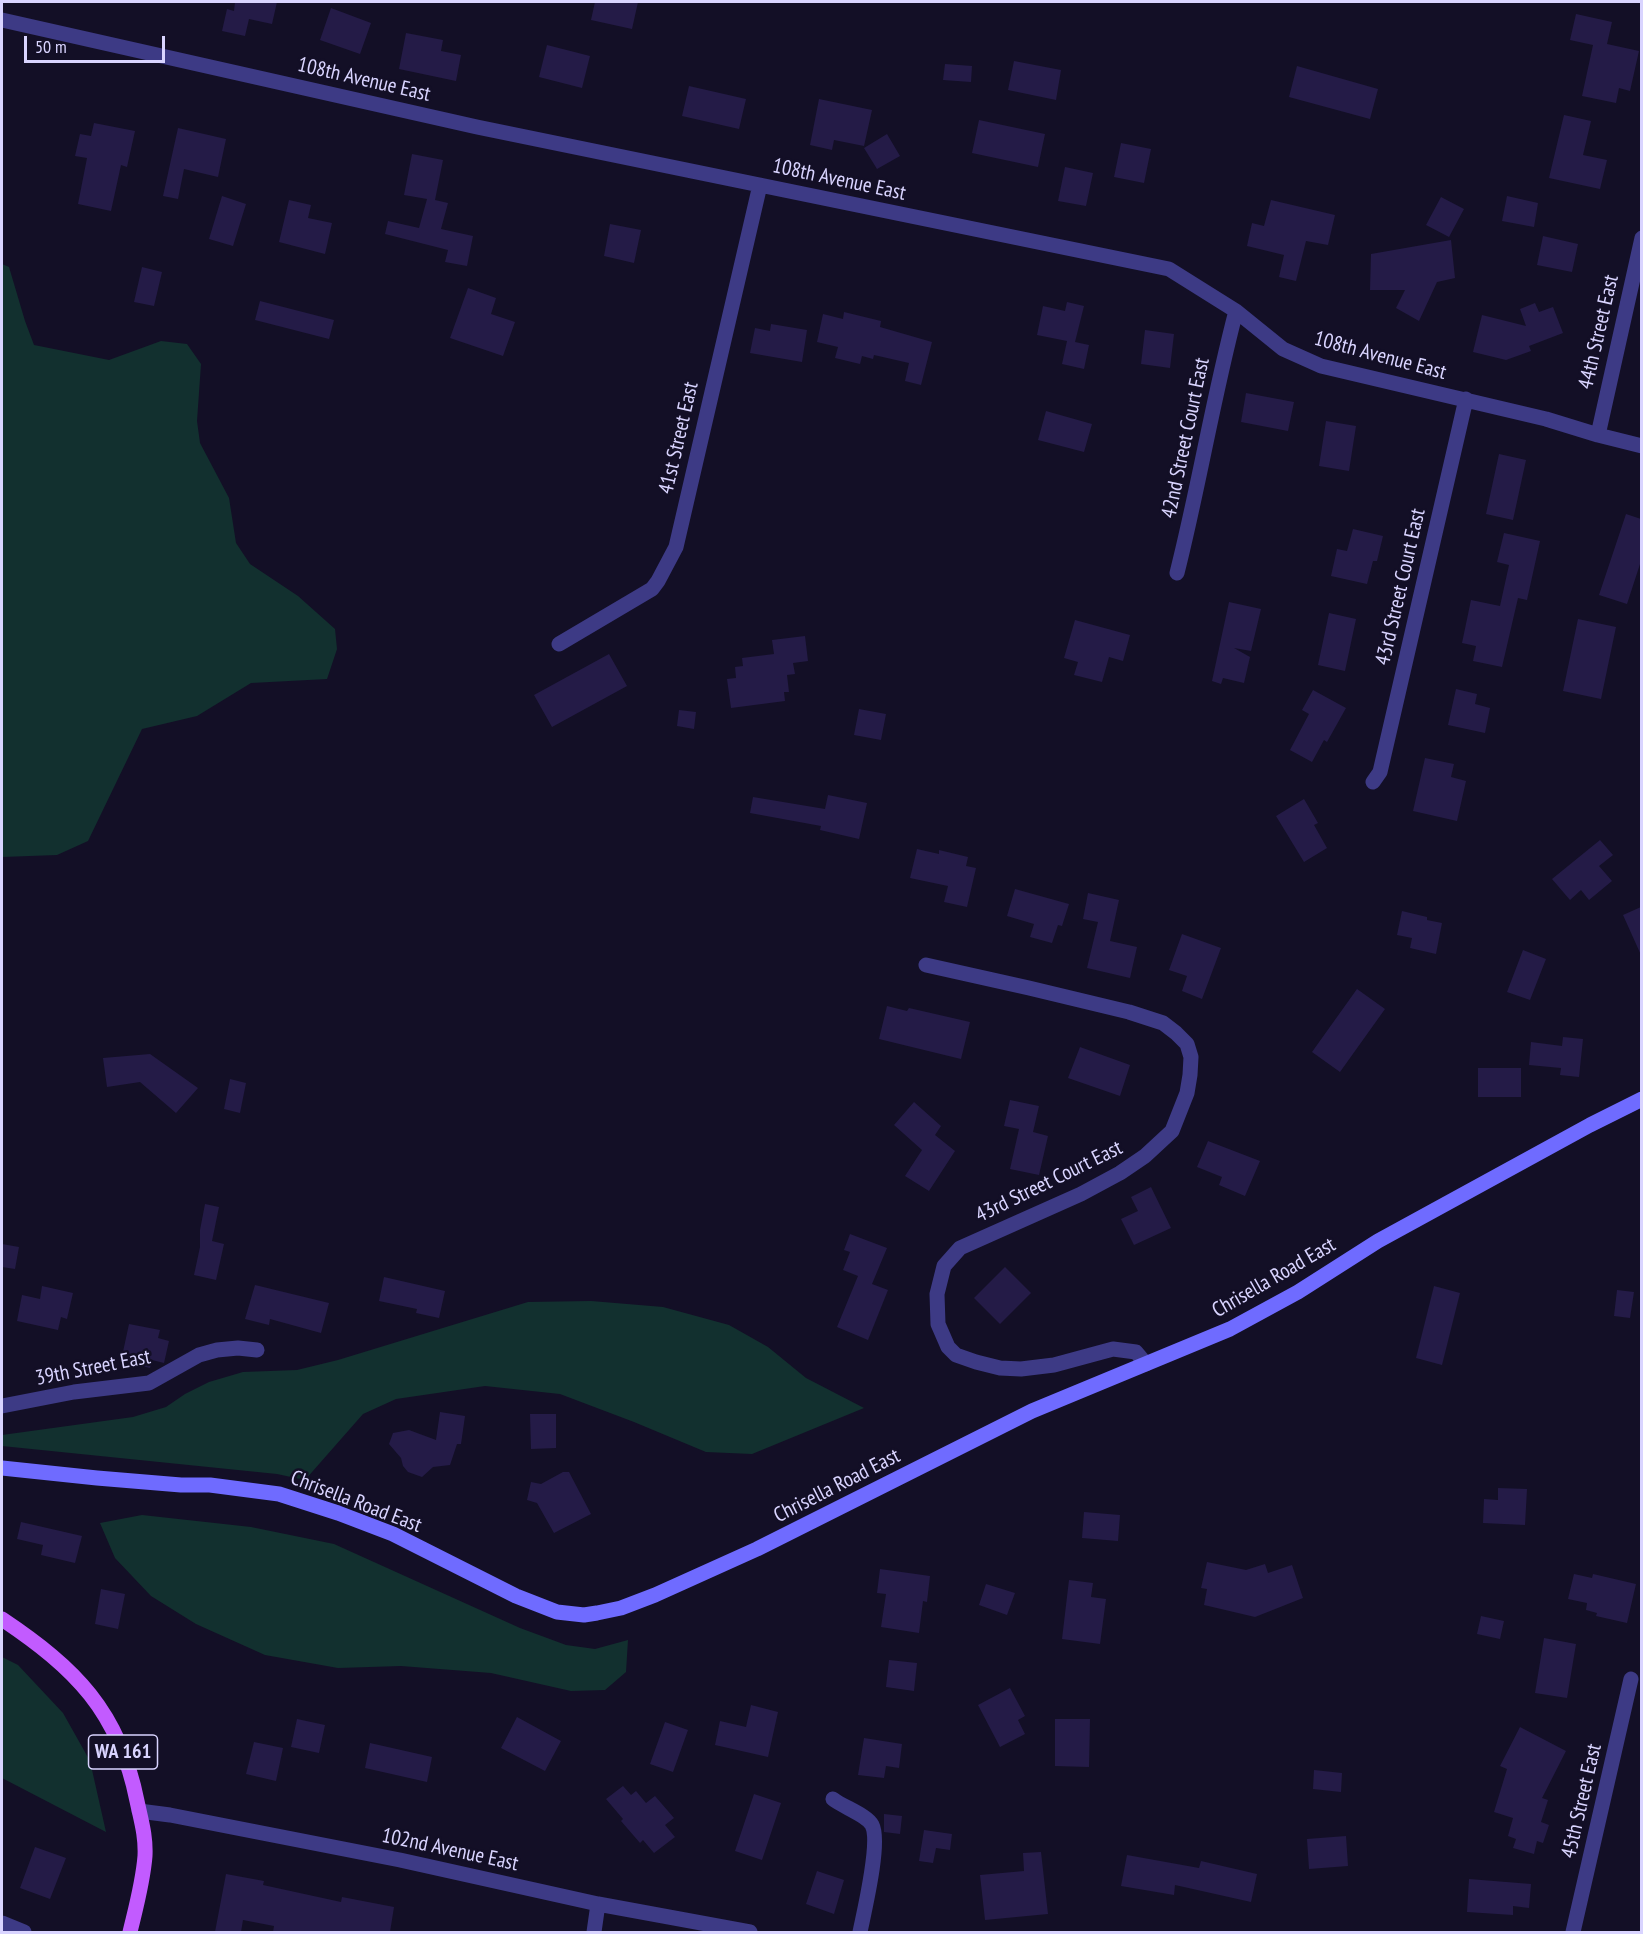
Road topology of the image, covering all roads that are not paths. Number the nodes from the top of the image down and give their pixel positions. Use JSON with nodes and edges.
{"nodes":[{"id":1,"x":2,"y":20,"type":"edge"},
{"id":2,"x":760,"y":185,"type":"junction"},
{"id":3,"x":1641,"y":238,"type":"edge"},
{"id":4,"x":1236,"y":311,"type":"junction"},
{"id":5,"x":1466,"y":399,"type":"junction"},
{"id":6,"x":1598,"y":435,"type":"junction"},
{"id":7,"x":1641,"y":446,"type":"edge"},
{"id":8,"x":1177,"y":573,"type":"dead end"},
{"id":9,"x":559,"y":644,"type":"dead end"},
{"id":10,"x":1372,"y":782,"type":"dead end"},
{"id":11,"x":926,"y":966,"type":"dead end"},
{"id":12,"x":1641,"y":1099,"type":"edge"},
{"id":13,"x":257,"y":1350,"type":"dead end"},
{"id":14,"x":1146,"y":1364,"type":"junction"},
{"id":15,"x":2,"y":1406,"type":"edge"},
{"id":16,"x":2,"y":1468,"type":"edge"},
{"id":17,"x":2,"y":1619,"type":"edge"},
{"id":18,"x":1630,"y":1679,"type":"dead end"},
{"id":19,"x":833,"y":1799,"type":"dead end"},
{"id":20,"x":139,"y":1811,"type":"junction"},
{"id":21,"x":598,"y":1904,"type":"junction"},
{"id":22,"x":2,"y":1923,"type":"edge"},
{"id":23,"x":24,"y":1932,"type":"edge"},
{"id":24,"x":130,"y":1932,"type":"edge"},
{"id":25,"x":594,"y":1932,"type":"edge"},
{"id":26,"x":750,"y":1932,"type":"edge"},
{"id":27,"x":860,"y":1932,"type":"edge"},
{"id":28,"x":1574,"y":1932,"type":"edge"}],
"edges":[{"from":1,"to":2,"type":"street","name":"108th Avenue East"},
{"from":2,"to":4,"type":"street","name":"108th Avenue East"},
{"from":2,"to":9,"type":"street","name":"41st Street East"},
{"from":3,"to":6,"type":"street","name":"44th Street East"},
{"from":4,"to":5,"type":"street","name":"108th Avenue East"},
{"from":4,"to":8,"type":"street","name":"42nd Street Court East"},
{"from":5,"to":6,"type":"street","name":"108th Avenue East"},
{"from":5,"to":10,"type":"street","name":"43rd Street Court East"},
{"from":6,"to":7,"type":"street","name":"108th Avenue East"},
{"from":11,"to":14,"type":"street","name":"43rd Street Court East"},
{"from":12,"to":14,"type":"street","name":"Chrisella Road East"},
{"from":13,"to":15,"type":"street","name":"39th Street East"},
{"from":14,"to":16,"type":"street","name":"Chrisella Road East"},
{"from":17,"to":20,"type":"main road","number":"WA 161"},
{"from":18,"to":28,"type":"street","name":"45th Street East"},
{"from":19,"to":27,"type":"street"},
{"from":20,"to":21,"type":"street","name":"102nd Avenue East"},
{"from":20,"to":24,"type":"main road","number":"WA 161"},
{"from":21,"to":25,"type":"street"},
{"from":21,"to":26,"type":"street","name":"102nd Avenue East"},
{"from":22,"to":23,"type":"street"}]}
